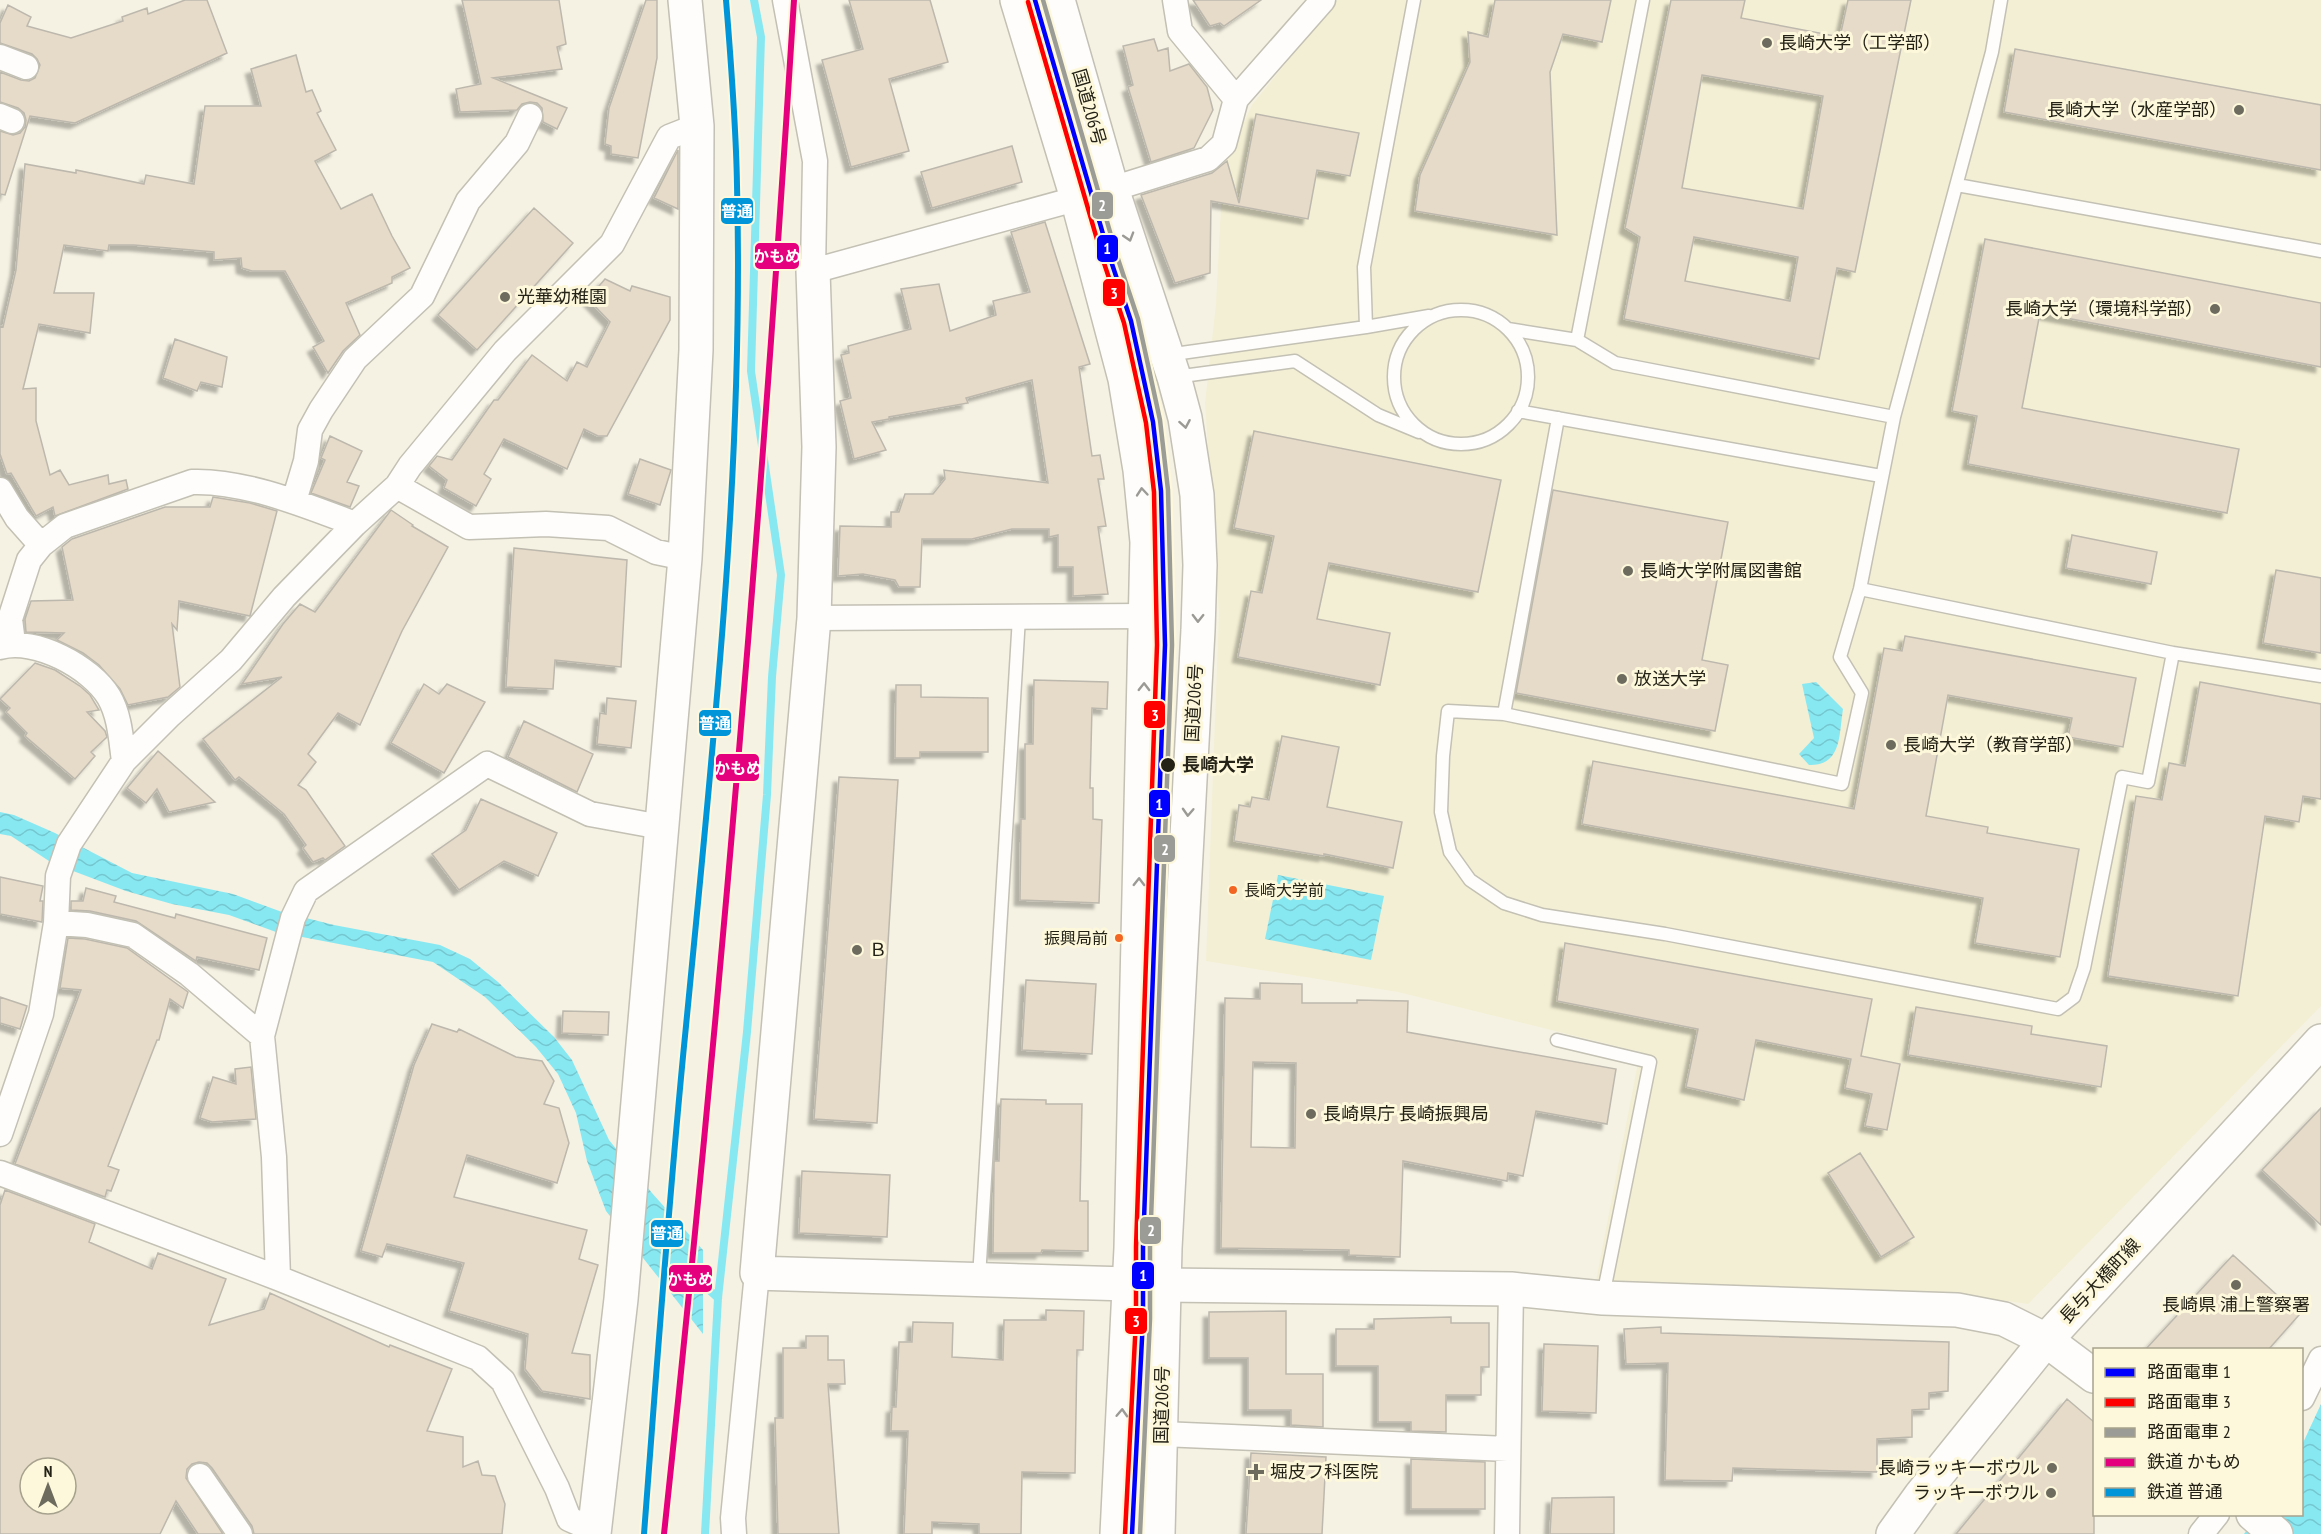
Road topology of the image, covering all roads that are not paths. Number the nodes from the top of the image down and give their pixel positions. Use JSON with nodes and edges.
{"nodes":[{"id":1,"x":685,"y":0,"type":"edge"},
{"id":2,"x":784,"y":0,"type":"edge"},
{"id":3,"x":1017,"y":0,"type":"edge"},
{"id":4,"x":1059,"y":0,"type":"edge"},
{"id":5,"x":1175,"y":0,"type":"edge"},
{"id":6,"x":1323,"y":0,"type":"edge"},
{"id":7,"x":1414,"y":0,"type":"edge"},
{"id":8,"x":1643,"y":0,"type":"edge"},
{"id":9,"x":2001,"y":0,"type":"edge"},
{"id":10,"x":0,"y":57,"type":"edge"},
{"id":11,"x":26,"y":67,"type":"dead end"},
{"id":12,"x":1236,"y":99,"type":"junction"},
{"id":13,"x":530,"y":116,"type":"dead end"},
{"id":14,"x":697,"y":126,"type":"junction"},
{"id":15,"x":1957,"y":185,"type":"junction"},
{"id":16,"x":1112,"y":189,"type":"junction"},
{"id":17,"x":1077,"y":198,"type":"junction"},
{"id":18,"x":2321,"y":251,"type":"edge"},
{"id":19,"x":813,"y":271,"type":"junction"},
{"id":20,"x":1436,"y":315,"type":"junction"},
{"id":21,"x":1366,"y":327,"type":"junction"},
{"id":22,"x":1508,"y":329,"type":"junction"},
{"id":23,"x":1577,"y":340,"type":"junction"},
{"id":24,"x":1170,"y":366,"type":"junction"},
{"id":25,"x":1518,"y":411,"type":"junction"},
{"id":26,"x":1894,"y":417,"type":"junction"},
{"id":27,"x":1558,"y":418,"type":"junction"},
{"id":28,"x":1436,"y":439,"type":"junction"},
{"id":29,"x":1881,"y":476,"type":"junction"},
{"id":30,"x":397,"y":486,"type":"junction"},
{"id":31,"x":0,"y":490,"type":"edge"},
{"id":32,"x":294,"y":501,"type":"junction"},
{"id":33,"x":356,"y":524,"type":"junction"},
{"id":34,"x":41,"y":545,"type":"junction"},
{"id":35,"x":685,"y":558,"type":"junction"},
{"id":36,"x":1860,"y":589,"type":"junction"},
{"id":37,"x":1145,"y":616,"type":"junction"},
{"id":38,"x":1019,"y":617,"type":"junction"},
{"id":39,"x":814,"y":618,"type":"junction"},
{"id":40,"x":6,"y":645,"type":"edge"},
{"id":41,"x":2173,"y":653,"type":"junction"},
{"id":42,"x":2321,"y":676,"type":"edge"},
{"id":43,"x":1504,"y":714,"type":"junction"},
{"id":44,"x":124,"y":761,"type":"junction"},
{"id":45,"x":661,"y":826,"type":"junction"},
{"id":46,"x":56,"y":923,"type":"junction"},
{"id":47,"x":262,"y":1036,"type":"junction"},
{"id":48,"x":1557,"y":1040,"type":"dead end"},
{"id":49,"x":2320,"y":1043,"type":"edge"},
{"id":50,"x":0,"y":1134,"type":"edge"},
{"id":51,"x":0,"y":1173,"type":"edge"},
{"id":52,"x":757,"y":1273,"type":"junction"},
{"id":53,"x":278,"y":1278,"type":"junction"},
{"id":54,"x":978,"y":1279,"type":"junction"},
{"id":55,"x":1128,"y":1283,"type":"junction"},
{"id":56,"x":1164,"y":1285,"type":"junction"},
{"id":57,"x":1511,"y":1289,"type":"junction"},
{"id":58,"x":1603,"y":1298,"type":"junction"},
{"id":59,"x":2046,"y":1340,"type":"junction"},
{"id":60,"x":2321,"y":1359,"type":"edge"},
{"id":61,"x":2093,"y":1375,"type":"edge"},
{"id":62,"x":2303,"y":1394,"type":"edge"},
{"id":63,"x":1162,"y":1434,"type":"junction"},
{"id":64,"x":1508,"y":1449,"type":"junction"},
{"id":65,"x":200,"y":1476,"type":"dead end"},
{"id":66,"x":2216,"y":1516,"type":"edge"},
{"id":67,"x":2254,"y":1516,"type":"edge"},
{"id":68,"x":594,"y":1532,"type":"edge"},
{"id":69,"x":240,"y":1534,"type":"edge"},
{"id":70,"x":734,"y":1534,"type":"edge"},
{"id":71,"x":1117,"y":1534,"type":"edge"},
{"id":72,"x":1158,"y":1534,"type":"edge"},
{"id":73,"x":1507,"y":1534,"type":"edge"},
{"id":74,"x":1893,"y":1534,"type":"edge"},
{"id":75,"x":2201,"y":1534,"type":"edge"},
{"id":76,"x":2276,"y":1534,"type":"edge"}],
"edges":[{"from":1,"to":14,"type":"main road"},
{"from":2,"to":19,"type":"street"},
{"from":3,"to":17,"type":"main road","name":"国道206号"},
{"from":4,"to":16,"type":"main road","name":"国道206号"},
{"from":5,"to":12,"type":"street"},
{"from":6,"to":12,"type":"street"},
{"from":7,"to":21,"type":"lane"},
{"from":8,"to":23,"type":"lane"},
{"from":9,"to":15,"type":"lane"},
{"from":10,"to":11,"type":"street"},
{"from":12,"to":16,"type":"street"},
{"from":13,"to":32,"type":"street"},
{"from":14,"to":30,"type":"street"},
{"from":14,"to":35,"type":"main road"},
{"from":15,"to":18,"type":"lane"},
{"from":15,"to":26,"type":"lane"},
{"from":16,"to":17,"type":"street"},
{"from":16,"to":24,"type":"main road","name":"国道206号","one_way":true},
{"from":17,"to":19,"type":"street"},
{"from":37,"to":17,"type":"main road","name":"国道206号","one_way":true},
{"from":19,"to":39,"type":"main road"},
{"from":20,"to":21,"type":"lane"},
{"from":20,"to":22,"type":"lane"},
{"from":20,"to":28,"type":"lane"},
{"from":21,"to":24,"type":"lane"},
{"from":22,"to":23,"type":"lane"},
{"from":22,"to":25,"type":"lane"},
{"from":23,"to":26,"type":"lane"},
{"from":24,"to":28,"type":"lane"},
{"from":24,"to":56,"type":"main road","name":"国道206号","one_way":true},
{"from":25,"to":27,"type":"lane"},
{"from":25,"to":28,"type":"lane"},
{"from":26,"to":29,"type":"lane"},
{"from":27,"to":29,"type":"lane"},
{"from":27,"to":43,"type":"lane"},
{"from":29,"to":36,"type":"lane"},
{"from":30,"to":33,"type":"street"},
{"from":30,"to":35,"type":"street"},
{"from":31,"to":34,"type":"street"},
{"from":32,"to":33,"type":"street"},
{"from":32,"to":34,"type":"street"},
{"from":33,"to":44,"type":"street"},
{"from":34,"to":40,"type":"street"},
{"from":35,"to":45,"type":"main road"},
{"from":36,"to":41,"type":"lane"},
{"from":36,"to":43,"type":"lane"},
{"from":37,"to":38,"type":"street"},
{"from":55,"to":37,"type":"main road","name":"国道206号","one_way":true},
{"from":38,"to":39,"type":"street"},
{"from":38,"to":54,"type":"lane"},
{"from":39,"to":52,"type":"main road"},
{"from":40,"to":44,"type":"street"},
{"from":41,"to":42,"type":"lane"},
{"from":41,"to":43,"type":"lane"},
{"from":44,"to":46,"type":"street"},
{"from":45,"to":47,"type":"street"},
{"from":45,"to":68,"type":"main road"},
{"from":46,"to":47,"type":"street"},
{"from":46,"to":50,"type":"street"},
{"from":47,"to":53,"type":"street"},
{"from":48,"to":58,"type":"lane"},
{"from":49,"to":59,"type":"main road","name":"長与大橋町線"},
{"from":51,"to":53,"type":"street"},
{"from":52,"to":54,"type":"main road"},
{"from":52,"to":70,"type":"street"},
{"from":53,"to":68,"type":"street"},
{"from":54,"to":55,"type":"main road"},
{"from":55,"to":56,"type":"main road"},
{"from":71,"to":55,"type":"main road","name":"国道206号","one_way":true},
{"from":56,"to":57,"type":"main road"},
{"from":56,"to":63,"type":"main road","name":"国道206号"},
{"from":57,"to":58,"type":"main road"},
{"from":57,"to":64,"type":"street"},
{"from":58,"to":59,"type":"main road"},
{"from":59,"to":61,"type":"main road"},
{"from":59,"to":74,"type":"main road","name":"長与大橋町線"},
{"from":60,"to":62,"type":"street"},
{"from":63,"to":64,"type":"street"},
{"from":63,"to":72,"type":"main road","name":"国道206号"},
{"from":64,"to":73,"type":"street"},
{"from":65,"to":69,"type":"street"},
{"from":66,"to":75,"type":"street"},
{"from":67,"to":76,"type":"main road"}]}
